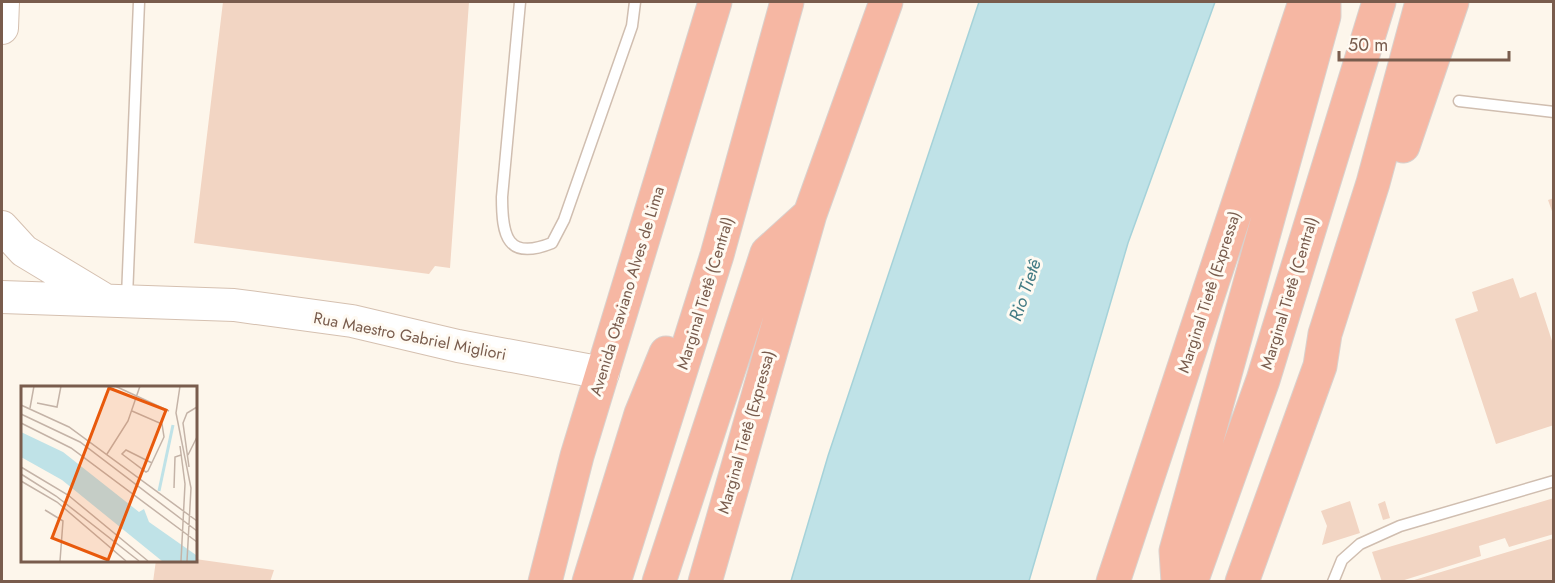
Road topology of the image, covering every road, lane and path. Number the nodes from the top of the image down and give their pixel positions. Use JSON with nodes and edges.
{"nodes":[{"id":1,"x":3,"y":2,"type":"edge"},
{"id":2,"x":139,"y":2,"type":"edge"},
{"id":3,"x":520,"y":2,"type":"edge"},
{"id":4,"x":635,"y":2,"type":"edge"},
{"id":5,"x":715,"y":2,"type":"edge"},
{"id":6,"x":788,"y":2,"type":"edge"},
{"id":7,"x":886,"y":2,"type":"edge"},
{"id":8,"x":1305,"y":2,"type":"edge"},
{"id":9,"x":1324,"y":2,"type":"edge"},
{"id":10,"x":1379,"y":2,"type":"edge"},
{"id":11,"x":1422,"y":2,"type":"edge"},
{"id":12,"x":1452,"y":2,"type":"edge"},
{"id":13,"x":2,"y":28,"type":"edge"},
{"id":14,"x":1459,"y":101,"type":"dead end"},
{"id":15,"x":1554,"y":112,"type":"edge"},
{"id":16,"x":810,"y":214,"type":"junction"},
{"id":17,"x":2,"y":227,"type":"edge"},
{"id":18,"x":717,"y":255,"type":"junction"},
{"id":19,"x":2,"y":297,"type":"edge"},
{"id":20,"x":116,"y":300,"type":"junction"},
{"id":21,"x":1320,"y":366,"type":"junction"},
{"id":22,"x":603,"y":373,"type":"junction"},
{"id":23,"x":1554,"y":481,"type":"edge"},
{"id":24,"x":545,"y":582,"type":"edge"},
{"id":25,"x":589,"y":582,"type":"edge"},
{"id":26,"x":614,"y":582,"type":"edge"},
{"id":27,"x":659,"y":582,"type":"edge"},
{"id":28,"x":705,"y":582,"type":"edge"},
{"id":29,"x":1113,"y":582,"type":"edge"},
{"id":30,"x":1178,"y":582,"type":"edge"},
{"id":31,"x":1191,"y":582,"type":"edge"},
{"id":32,"x":1242,"y":582,"type":"edge"},
{"id":33,"x":1333,"y":582,"type":"edge"}],
"edges":[{"from":1,"to":13,"type":"main road"},
{"from":2,"to":20,"type":"lane"},
{"from":3,"to":4,"type":"lane"},
{"from":5,"to":22,"type":"highway","name":"Avenida Otaviano Alves de Lima"},
{"from":6,"to":18,"type":"highway","name":"Marginal Tietê (Central)"},
{"from":7,"to":16,"type":"highway"},
{"from":8,"to":29,"type":"highway","name":"Marginal Tietê (Expressa)"},
{"from":9,"to":30,"type":"highway"},
{"from":10,"to":31,"type":"highway","name":"Marginal Tietê (Central)"},
{"from":11,"to":21,"type":"highway"},
{"from":12,"to":21,"type":"highway"},
{"from":14,"to":15,"type":"lane"},
{"from":16,"to":27,"type":"highway"},
{"from":16,"to":28,"type":"highway","name":"Marginal Tietê (Expressa)"},
{"from":17,"to":20,"type":"main road"},
{"from":18,"to":25,"type":"highway"},
{"from":18,"to":26,"type":"highway","name":"Marginal Tietê (Central)"},
{"from":19,"to":20,"type":"main road","name":"Rua Maestro Gabriel Migliori"},
{"from":20,"to":22,"type":"main road","name":"Rua Maestro Gabriel Migliori"},
{"from":21,"to":32,"type":"highway"},
{"from":22,"to":24,"type":"highway","name":"Avenida Otaviano Alves de Lima"},
{"from":23,"to":33,"type":"lane"}]}
